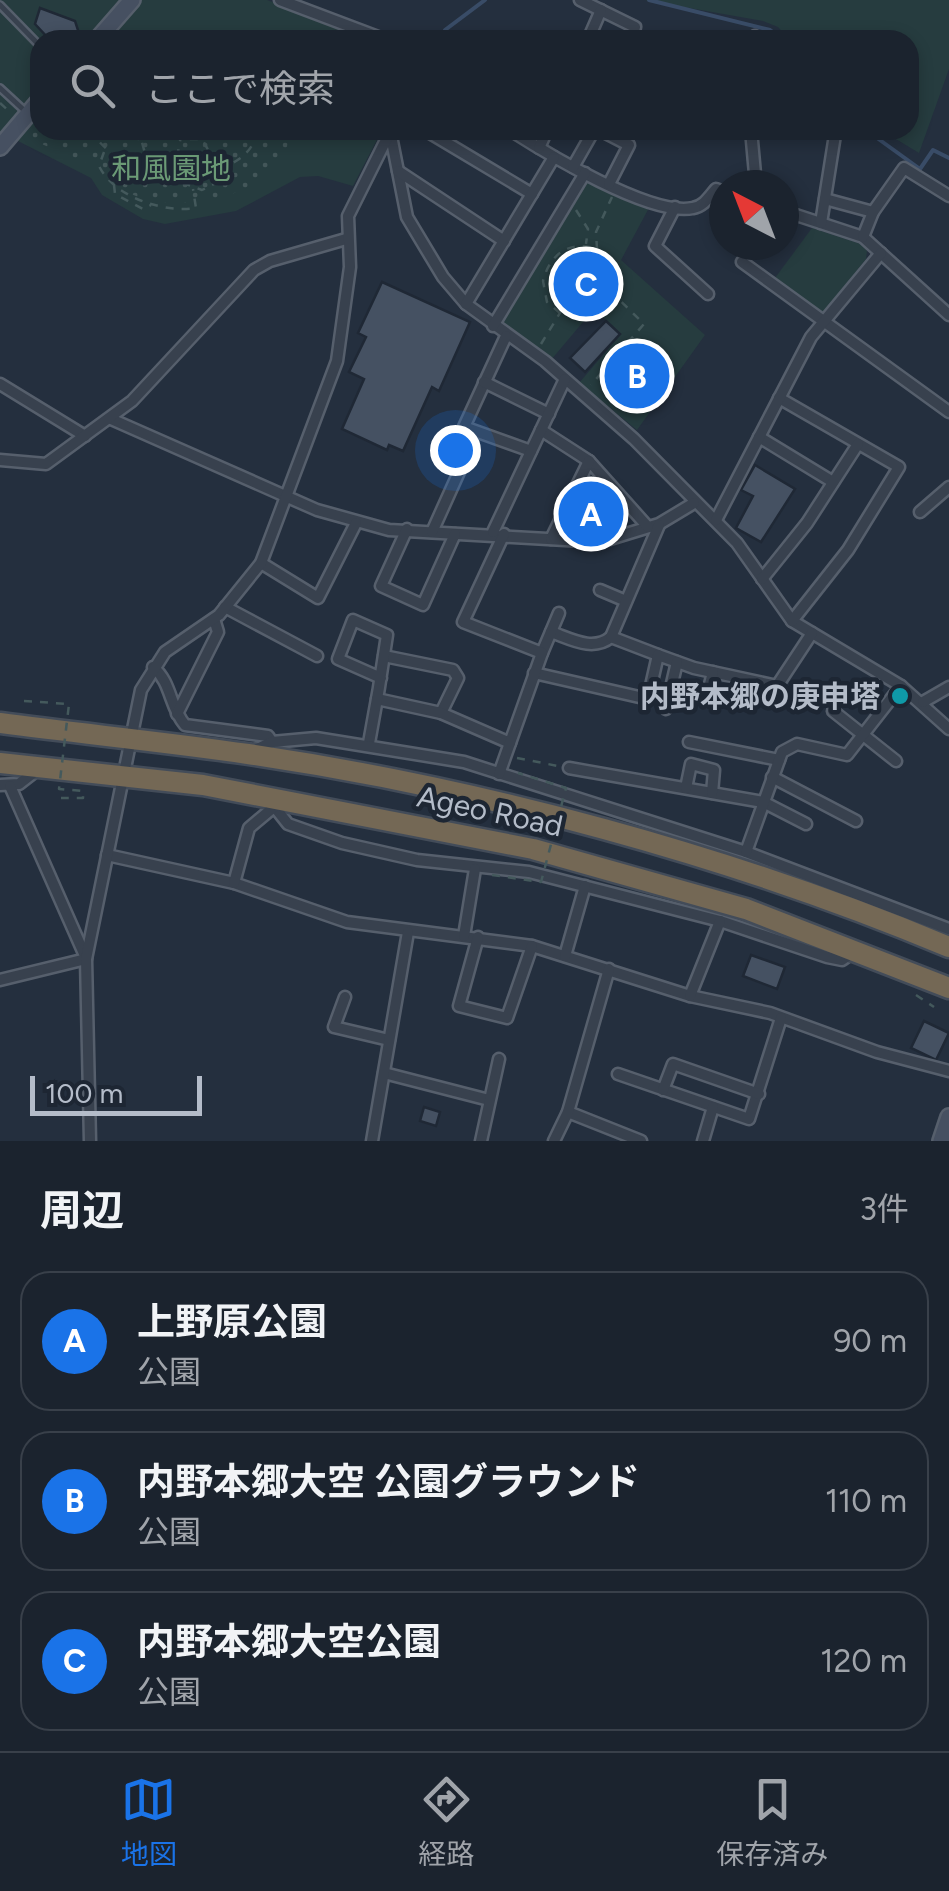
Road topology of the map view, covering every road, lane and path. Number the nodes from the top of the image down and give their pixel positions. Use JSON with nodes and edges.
{"nodes":[{"id":1,"x":132,"y":0,"type":"edge"},
{"id":2,"x":280,"y":0,"type":"edge"},
{"id":3,"x":580,"y":0,"type":"edge"},
{"id":4,"x":0,"y":5,"type":"edge"},
{"id":5,"x":601,"y":10,"type":"junction"},
{"id":6,"x":106,"y":30,"type":"edge"},
{"id":7,"x":360,"y":30,"type":"edge"},
{"id":8,"x":592,"y":30,"type":"edge"},
{"id":9,"x":634,"y":30,"type":"edge"},
{"id":10,"x":30,"y":36,"type":"edge"},
{"id":11,"x":0,"y":88,"type":"edge"},
{"id":12,"x":0,"y":103,"type":"edge"},
{"id":13,"x":30,"y":111,"type":"edge"},
{"id":14,"x":24,"y":118,"type":"junction"},
{"id":15,"x":97,"y":140,"type":"edge"},
{"id":16,"x":141,"y":140,"type":"edge"},
{"id":17,"x":180,"y":140,"type":"edge"},
{"id":18,"x":203,"y":140,"type":"edge"},
{"id":19,"x":254,"y":140,"type":"edge"},
{"id":20,"x":386,"y":140,"type":"edge"},
{"id":21,"x":392,"y":140,"type":"edge"},
{"id":22,"x":443,"y":140,"type":"edge"},
{"id":23,"x":526,"y":140,"type":"edge"},
{"id":24,"x":543,"y":140,"type":"edge"},
{"id":25,"x":591,"y":140,"type":"edge"},
{"id":26,"x":619,"y":140,"type":"edge"},
{"id":27,"x":752,"y":140,"type":"edge"},
{"id":28,"x":834,"y":140,"type":"edge"},
{"id":29,"x":0,"y":147,"type":"edge"},
{"id":30,"x":539,"y":148,"type":"junction"},
{"id":31,"x":104,"y":150,"type":"junction"},
{"id":32,"x":208,"y":150,"type":"junction"},
{"id":33,"x":177,"y":157,"type":"junction"},
{"id":34,"x":554,"y":157,"type":"junction"},
{"id":35,"x":189,"y":158,"type":"junction"},
{"id":36,"x":148,"y":163,"type":"junction"},
{"id":37,"x":227,"y":164,"type":"junction"},
{"id":38,"x":217,"y":166,"type":"junction"},
{"id":39,"x":573,"y":167,"type":"junction"},
{"id":40,"x":755,"y":170,"type":"edge"},
{"id":41,"x":398,"y":171,"type":"junction"},
{"id":42,"x":586,"y":174,"type":"junction"},
{"id":43,"x":114,"y":185,"type":"junction"},
{"id":44,"x":614,"y":186,"type":"junction"},
{"id":45,"x":193,"y":188,"type":"junction"},
{"id":46,"x":532,"y":194,"type":"junction"},
{"id":47,"x":949,"y":196,"type":"edge"},
{"id":48,"x":709,"y":197,"type":"edge"},
{"id":49,"x":824,"y":199,"type":"junction"},
{"id":50,"x":567,"y":203,"type":"junction"},
{"id":51,"x":152,"y":204,"type":"junction"},
{"id":52,"x":675,"y":207,"type":"junction"},
{"id":53,"x":874,"y":212,"type":"junction"},
{"id":54,"x":799,"y":217,"type":"edge"},
{"id":55,"x":821,"y":224,"type":"junction"},
{"id":56,"x":863,"y":237,"type":"junction"},
{"id":57,"x":346,"y":239,"type":"junction"},
{"id":58,"x":504,"y":240,"type":"junction"},
{"id":59,"x":585,"y":245,"type":"junction"},
{"id":60,"x":597,"y":249,"type":"junction"},
{"id":61,"x":881,"y":254,"type":"junction"},
{"id":62,"x":742,"y":262,"type":"dead end"},
{"id":63,"x":604,"y":281,"type":"junction"},
{"id":64,"x":708,"y":294,"type":"dead end"},
{"id":65,"x":466,"y":304,"type":"junction"},
{"id":66,"x":562,"y":314,"type":"junction"},
{"id":67,"x":949,"y":315,"type":"edge"},
{"id":68,"x":823,"y":319,"type":"junction"},
{"id":69,"x":493,"y":326,"type":"junction"},
{"id":70,"x":506,"y":336,"type":"junction"},
{"id":71,"x":535,"y":354,"type":"junction"},
{"id":72,"x":565,"y":379,"type":"junction"},
{"id":73,"x":484,"y":382,"type":"junction"},
{"id":74,"x":0,"y":384,"type":"edge"},
{"id":75,"x":582,"y":396,"type":"junction"},
{"id":76,"x":779,"y":398,"type":"junction"},
{"id":77,"x":949,"y":410,"type":"edge"},
{"id":78,"x":549,"y":414,"type":"junction"},
{"id":79,"x":111,"y":420,"type":"junction"},
{"id":80,"x":541,"y":430,"type":"junction"},
{"id":81,"x":85,"y":436,"type":"junction"},
{"id":82,"x":759,"y":437,"type":"junction"},
{"id":83,"x":858,"y":444,"type":"junction"},
{"id":84,"x":531,"y":451,"type":"junction"},
{"id":85,"x":0,"y":460,"type":"edge"},
{"id":86,"x":464,"y":461,"type":"dead end"},
{"id":87,"x":589,"y":461,"type":"junction"},
{"id":88,"x":833,"y":482,"type":"junction"},
{"id":89,"x":949,"y":486,"type":"edge"},
{"id":90,"x":284,"y":496,"type":"junction"},
{"id":91,"x":694,"y":503,"type":"junction"},
{"id":92,"x":920,"y":512,"type":"dead end"},
{"id":93,"x":716,"y":520,"type":"junction"},
{"id":94,"x":356,"y":523,"type":"junction"},
{"id":95,"x":654,"y":526,"type":"junction"},
{"id":96,"x":407,"y":529,"type":"junction"},
{"id":97,"x":432,"y":532,"type":"junction"},
{"id":98,"x":498,"y":533,"type":"junction"},
{"id":99,"x":455,"y":534,"type":"junction"},
{"id":100,"x":551,"y":539,"type":"junction"},
{"id":101,"x":261,"y":563,"type":"junction"},
{"id":102,"x":762,"y":579,"type":"junction"},
{"id":103,"x":600,"y":590,"type":"dead end"},
{"id":104,"x":626,"y":601,"type":"junction"},
{"id":105,"x":225,"y":607,"type":"junction"},
{"id":106,"x":559,"y":614,"type":"dead end"},
{"id":107,"x":214,"y":619,"type":"junction"},
{"id":108,"x":792,"y":620,"type":"junction"},
{"id":109,"x":550,"y":632,"type":"junction"},
{"id":110,"x":812,"y":634,"type":"junction"},
{"id":111,"x":611,"y":636,"type":"junction"},
{"id":112,"x":542,"y":653,"type":"junction"},
{"id":113,"x":658,"y":655,"type":"junction"},
{"id":114,"x":317,"y":656,"type":"dead end"},
{"id":115,"x":384,"y":656,"type":"junction"},
{"id":116,"x":677,"y":662,"type":"junction"},
{"id":117,"x":153,"y":667,"type":"junction"},
{"id":118,"x":713,"y":672,"type":"junction"},
{"id":119,"x":534,"y":673,"type":"junction"},
{"id":120,"x":380,"y":678,"type":"junction"},
{"id":121,"x":901,"y":686,"type":"junction"},
{"id":122,"x":949,"y":687,"type":"edge"},
{"id":123,"x":378,"y":699,"type":"junction"},
{"id":124,"x":24,"y":701,"type":"dead end"},
{"id":125,"x":706,"y":701,"type":"dead end"},
{"id":126,"x":923,"y":702,"type":"junction"},
{"id":127,"x":666,"y":709,"type":"dead end"},
{"id":128,"x":833,"y":711,"type":"dead end"},
{"id":129,"x":441,"y":712,"type":"junction"},
{"id":130,"x":177,"y":715,"type":"junction"},
{"id":131,"x":0,"y":723,"type":"edge"},
{"id":132,"x":949,"y":728,"type":"edge"},
{"id":133,"x":864,"y":733,"type":"junction"},
{"id":134,"x":130,"y":741,"type":"junction"},
{"id":135,"x":272,"y":742,"type":"junction"},
{"id":136,"x":689,"y":742,"type":"dead end"},
{"id":137,"x":368,"y":743,"type":"junction"},
{"id":138,"x":510,"y":743,"type":"junction"},
{"id":139,"x":248,"y":754,"type":"junction"},
{"id":140,"x":506,"y":756,"type":"junction"},
{"id":141,"x":779,"y":760,"type":"junction"},
{"id":142,"x":896,"y":761,"type":"dead end"},
{"id":143,"x":0,"y":763,"type":"edge"},
{"id":144,"x":569,"y":768,"type":"joint"},
{"id":145,"x":38,"y":769,"type":"junction"},
{"id":146,"x":518,"y":773,"type":"dead end"},
{"id":147,"x":499,"y":774,"type":"junction"},
{"id":148,"x":123,"y":777,"type":"junction"},
{"id":149,"x":772,"y":778,"type":"junction"},
{"id":150,"x":5,"y":786,"type":"edge"},
{"id":151,"x":686,"y":788,"type":"junction"},
{"id":152,"x":712,"y":793,"type":"junction"},
{"id":153,"x":60,"y":798,"type":"dead end"},
{"id":154,"x":763,"y":802,"type":"junction"},
{"id":155,"x":271,"y":803,"type":"junction"},
{"id":156,"x":856,"y":821,"type":"dead end"},
{"id":157,"x":806,"y":824,"type":"dead end"},
{"id":158,"x":746,"y":852,"type":"junction"},
{"id":159,"x":107,"y":855,"type":"junction"},
{"id":160,"x":475,"y":869,"type":"junction"},
{"id":161,"x":492,"y":876,"type":"dead end"},
{"id":162,"x":234,"y":882,"type":"junction"},
{"id":163,"x":830,"y":883,"type":"junction"},
{"id":164,"x":585,"y":886,"type":"junction"},
{"id":165,"x":860,"y":910,"type":"junction"},
{"id":166,"x":720,"y":921,"type":"junction"},
{"id":167,"x":949,"y":929,"type":"edge"},
{"id":168,"x":408,"y":932,"type":"junction"},
{"id":169,"x":464,"y":936,"type":"junction"},
{"id":170,"x":478,"y":937,"type":"junction"},
{"id":171,"x":532,"y":946,"type":"junction"},
{"id":172,"x":949,"y":947,"type":"edge"},
{"id":173,"x":856,"y":950,"type":"junction"},
{"id":174,"x":565,"y":956,"type":"junction"},
{"id":175,"x":86,"y":959,"type":"junction"},
{"id":176,"x":609,"y":969,"type":"junction"},
{"id":177,"x":0,"y":980,"type":"edge"},
{"id":178,"x":941,"y":993,"type":"edge"},
{"id":179,"x":690,"y":996,"type":"junction"},
{"id":180,"x":345,"y":998,"type":"dead end"},
{"id":181,"x":934,"y":1006,"type":"dead end"},
{"id":182,"x":781,"y":1018,"type":"junction"},
{"id":183,"x":389,"y":1040,"type":"junction"},
{"id":184,"x":499,"y":1059,"type":"dead end"},
{"id":185,"x":949,"y":1071,"type":"edge"},
{"id":186,"x":384,"y":1072,"type":"junction"},
{"id":187,"x":618,"y":1074,"type":"dead end"},
{"id":188,"x":663,"y":1090,"type":"junction"},
{"id":189,"x":758,"y":1094,"type":"junction"},
{"id":190,"x":489,"y":1100,"type":"junction"},
{"id":191,"x":713,"y":1107,"type":"junction"},
{"id":192,"x":568,"y":1112,"type":"junction"},
{"id":193,"x":90,"y":1141,"type":"edge"},
{"id":194,"x":372,"y":1141,"type":"edge"},
{"id":195,"x":481,"y":1141,"type":"edge"},
{"id":196,"x":554,"y":1141,"type":"edge"},
{"id":197,"x":640,"y":1141,"type":"edge"},
{"id":198,"x":703,"y":1141,"type":"edge"}],
"edges":[{"from":1,"to":6,"type":"street"},
{"from":2,"to":7,"type":"street"},
{"from":3,"to":5,"type":"street"},
{"from":4,"to":10,"type":"lane"},
{"from":5,"to":8,"type":"street"},
{"from":5,"to":9,"type":"street"},
{"from":11,"to":14,"type":"lane"},
{"from":12,"to":14,"type":"path"},
{"from":13,"to":14,"type":"street"},
{"from":14,"to":29,"type":"street"},
{"from":15,"to":31,"type":"path"},
{"from":16,"to":36,"type":"path"},
{"from":17,"to":33,"type":"path"},
{"from":18,"to":32,"type":"path"},
{"from":19,"to":37,"type":"path"},
{"from":20,"to":57,"type":"street"},
{"from":21,"to":41,"type":"street"},
{"from":22,"to":46,"type":"street"},
{"from":23,"to":30,"type":"street"},
{"from":24,"to":30,"type":"street"},
{"from":25,"to":39,"type":"street"},
{"from":26,"to":44,"type":"street"},
{"from":27,"to":40,"type":"street"},
{"from":28,"to":49,"type":"street"},
{"from":30,"to":34,"type":"street"},
{"from":31,"to":36,"type":"path"},
{"from":31,"to":43,"type":"path"},
{"from":32,"to":35,"type":"path"},
{"from":32,"to":38,"type":"path"},
{"from":33,"to":35,"type":"path"},
{"from":33,"to":36,"type":"path"},
{"from":34,"to":39,"type":"street"},
{"from":34,"to":46,"type":"street"},
{"from":35,"to":38,"type":"path"},
{"from":36,"to":45,"type":"path"},
{"from":37,"to":38,"type":"path"},
{"from":37,"to":45,"type":"path"},
{"from":39,"to":42,"type":"street"},
{"from":41,"to":58,"type":"street"},
{"from":41,"to":65,"type":"street"},
{"from":42,"to":44,"type":"street"},
{"from":42,"to":50,"type":"street"},
{"from":43,"to":51,"type":"path"},
{"from":43,"to":51,"type":"path"},
{"from":44,"to":52,"type":"street"},
{"from":44,"to":60,"type":"path"},
{"from":45,"to":51,"type":"path"},
{"from":46,"to":58,"type":"street"},
{"from":47,"to":53,"type":"street"},
{"from":48,"to":52,"type":"street"},
{"from":49,"to":53,"type":"street"},
{"from":49,"to":55,"type":"street"},
{"from":50,"to":59,"type":"path"},
{"from":50,"to":69,"type":"street"},
{"from":52,"to":64,"type":"street"},
{"from":53,"to":56,"type":"street"},
{"from":54,"to":55,"type":"street"},
{"from":55,"to":56,"type":"street"},
{"from":56,"to":61,"type":"street"},
{"from":57,"to":79,"type":"street"},
{"from":57,"to":90,"type":"street"},
{"from":58,"to":65,"type":"street"},
{"from":59,"to":60,"type":"path"},
{"from":59,"to":66,"type":"path"},
{"from":60,"to":63,"type":"path"},
{"from":61,"to":67,"type":"street"},
{"from":61,"to":68,"type":"street"},
{"from":62,"to":68,"type":"street"},
{"from":63,"to":66,"type":"path"},
{"from":63,"to":75,"type":"path"},
{"from":65,"to":69,"type":"street"},
{"from":66,"to":71,"type":"path"},
{"from":68,"to":76,"type":"street"},
{"from":68,"to":77,"type":"street"},
{"from":69,"to":70,"type":"street"},
{"from":70,"to":71,"type":"street"},
{"from":70,"to":73,"type":"street"},
{"from":71,"to":72,"type":"street"},
{"from":72,"to":75,"type":"street"},
{"from":72,"to":78,"type":"street"},
{"from":73,"to":78,"type":"street"},
{"from":73,"to":84,"type":"street"},
{"from":74,"to":81,"type":"street"},
{"from":75,"to":91,"type":"street"},
{"from":76,"to":82,"type":"street"},
{"from":76,"to":83,"type":"street"},
{"from":78,"to":80,"type":"street"},
{"from":79,"to":81,"type":"street"},
{"from":79,"to":90,"type":"street"},
{"from":80,"to":84,"type":"street"},
{"from":80,"to":87,"type":"street"},
{"from":81,"to":85,"type":"street"},
{"from":82,"to":88,"type":"street"},
{"from":82,"to":93,"type":"street"},
{"from":83,"to":88,"type":"street"},
{"from":83,"to":108,"type":"street"},
{"from":84,"to":98,"type":"street"},
{"from":86,"to":97,"type":"street"},
{"from":87,"to":95,"type":"street"},
{"from":87,"to":100,"type":"street"},
{"from":88,"to":102,"type":"street"},
{"from":89,"to":92,"type":"street"},
{"from":90,"to":94,"type":"street"},
{"from":90,"to":101,"type":"street"},
{"from":91,"to":93,"type":"street"},
{"from":91,"to":95,"type":"street"},
{"from":93,"to":102,"type":"street"},
{"from":94,"to":96,"type":"street"},
{"from":94,"to":101,"type":"street"},
{"from":95,"to":100,"type":"street"},
{"from":95,"to":104,"type":"street"},
{"from":96,"to":97,"type":"street"},
{"from":96,"to":99,"type":"street"},
{"from":97,"to":99,"type":"street"},
{"from":98,"to":99,"type":"street"},
{"from":98,"to":100,"type":"street"},
{"from":98,"to":112,"type":"street"},
{"from":101,"to":105,"type":"street"},
{"from":102,"to":108,"type":"street"},
{"from":103,"to":104,"type":"street"},
{"from":104,"to":111,"type":"street"},
{"from":105,"to":107,"type":"street"},
{"from":105,"to":114,"type":"street"},
{"from":106,"to":109,"type":"street"},
{"from":107,"to":117,"type":"street"},
{"from":107,"to":130,"type":"street"},
{"from":108,"to":110,"type":"street"},
{"from":109,"to":111,"type":"street"},
{"from":109,"to":112,"type":"street"},
{"from":110,"to":118,"type":"street"},
{"from":110,"to":121,"type":"street"},
{"from":111,"to":113,"type":"street"},
{"from":112,"to":119,"type":"street"},
{"from":113,"to":116,"type":"street"},
{"from":113,"to":119,"type":"street"},
{"from":115,"to":120,"type":"street"},
{"from":115,"to":120,"type":"street"},
{"from":115,"to":129,"type":"street"},
{"from":116,"to":118,"type":"street"},
{"from":116,"to":127,"type":"street"},
{"from":117,"to":130,"type":"street"},
{"from":117,"to":134,"type":"street"},
{"from":118,"to":125,"type":"street"},
{"from":119,"to":138,"type":"street"},
{"from":120,"to":123,"type":"street"},
{"from":121,"to":126,"type":"street"},
{"from":121,"to":133,"type":"street"},
{"from":122,"to":126,"type":"street"},
{"from":123,"to":129,"type":"street"},
{"from":123,"to":137,"type":"street"},
{"from":124,"to":153,"type":"path","bridge":true},
{"from":126,"to":132,"type":"street"},
{"from":128,"to":133,"type":"street"},
{"from":129,"to":138,"type":"street"},
{"from":130,"to":135,"type":"street"},
{"from":131,"to":134,"type":"highway","name":"Ageo Road"},
{"from":133,"to":141,"type":"street"},
{"from":133,"to":142,"type":"street"},
{"from":134,"to":139,"type":"highway","name":"Ageo Road"},
{"from":134,"to":148,"type":"street"},
{"from":135,"to":137,"type":"street"},
{"from":135,"to":139,"type":"street"},
{"from":136,"to":141,"type":"street"},
{"from":137,"to":147,"type":"street"},
{"from":138,"to":140,"type":"street"},
{"from":139,"to":165,"type":"highway","name":"Ageo Road"},
{"from":140,"to":144,"type":"path"},
{"from":140,"to":147,"type":"street"},
{"from":141,"to":149,"type":"street"},
{"from":143,"to":145,"type":"highway","name":"Ageo Road"},
{"from":144,"to":151,"type":"street"},
{"from":145,"to":148,"type":"highway","name":"Ageo Road"},
{"from":145,"to":150,"type":"street"},
{"from":146,"to":161,"type":"path","bridge":true},
{"from":147,"to":158,"type":"street"},
{"from":148,"to":155,"type":"highway","name":"Ageo Road"},
{"from":148,"to":159,"type":"street"},
{"from":149,"to":154,"type":"street"},
{"from":149,"to":156,"type":"street"},
{"from":150,"to":175,"type":"street"},
{"from":151,"to":152,"type":"street"},
{"from":151,"to":152,"type":"street"},
{"from":152,"to":154,"type":"street"},
{"from":154,"to":157,"type":"street"},
{"from":154,"to":158,"type":"street"},
{"from":155,"to":160,"type":"street"},
{"from":155,"to":162,"type":"street"},
{"from":155,"to":173,"type":"highway","name":"Ageo Road"},
{"from":158,"to":163,"type":"street"},
{"from":159,"to":162,"type":"street"},
{"from":159,"to":175,"type":"street"},
{"from":160,"to":164,"type":"street"},
{"from":160,"to":169,"type":"street"},
{"from":162,"to":168,"type":"street"},
{"from":163,"to":165,"type":"street"},
{"from":163,"to":167,"type":"street"},
{"from":164,"to":166,"type":"street"},
{"from":164,"to":174,"type":"street"},
{"from":165,"to":172,"type":"highway","name":"Ageo Road"},
{"from":166,"to":173,"type":"street"},
{"from":166,"to":179,"type":"street"},
{"from":168,"to":169,"type":"street"},
{"from":168,"to":183,"type":"street"},
{"from":169,"to":170,"type":"street"},
{"from":170,"to":171,"type":"street"},
{"from":170,"to":171,"type":"street"},
{"from":171,"to":174,"type":"street"},
{"from":173,"to":178,"type":"highway","name":"Ageo Road"},
{"from":174,"to":176,"type":"street"},
{"from":175,"to":177,"type":"street"},
{"from":175,"to":193,"type":"street"},
{"from":176,"to":179,"type":"street"},
{"from":176,"to":192,"type":"street"},
{"from":178,"to":181,"type":"path"},
{"from":179,"to":182,"type":"street"},
{"from":180,"to":183,"type":"street"},
{"from":182,"to":185,"type":"street"},
{"from":182,"to":189,"type":"street"},
{"from":183,"to":186,"type":"street"},
{"from":184,"to":190,"type":"street"},
{"from":186,"to":190,"type":"street"},
{"from":186,"to":194,"type":"street"},
{"from":187,"to":188,"type":"street"},
{"from":188,"to":189,"type":"street"},
{"from":188,"to":191,"type":"street"},
{"from":189,"to":191,"type":"street"},
{"from":190,"to":195,"type":"street"},
{"from":191,"to":198,"type":"street"},
{"from":192,"to":196,"type":"street"},
{"from":192,"to":197,"type":"street"}]}
